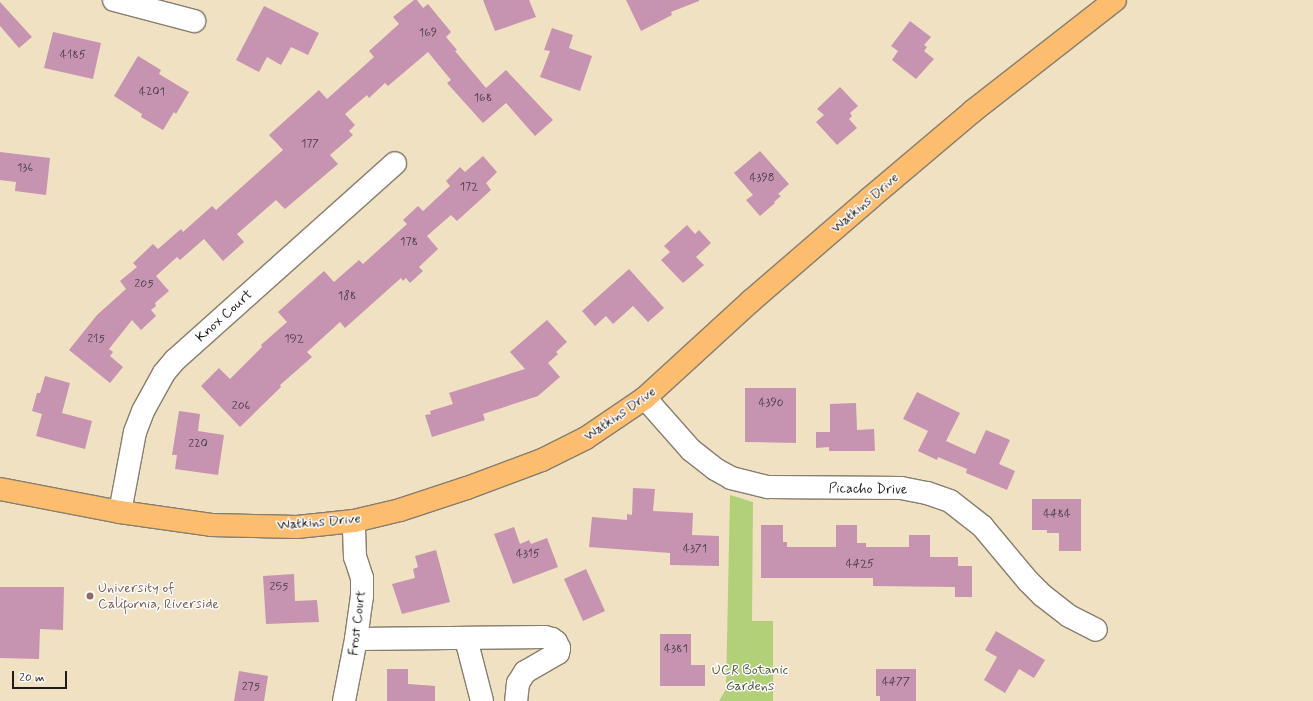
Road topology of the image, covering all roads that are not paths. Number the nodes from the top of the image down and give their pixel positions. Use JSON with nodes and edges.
{"nodes":[{"id":1,"x":114,"y":0,"type":"edge"},
{"id":2,"x":1115,"y":0,"type":"edge"},
{"id":3,"x":194,"y":21,"type":"dead end"},
{"id":4,"x":395,"y":163,"type":"dead end"},
{"id":5,"x":645,"y":398,"type":"junction"},
{"id":6,"x":0,"y":489,"type":"edge"},
{"id":7,"x":120,"y":512,"type":"junction"},
{"id":8,"x":354,"y":520,"type":"junction"},
{"id":9,"x":1096,"y":630,"type":"dead end"},
{"id":10,"x":356,"y":639,"type":"junction"},
{"id":11,"x":466,"y":639,"type":"junction"},
{"id":12,"x":344,"y":701,"type":"edge"},
{"id":13,"x":482,"y":701,"type":"edge"},
{"id":14,"x":516,"y":701,"type":"edge"}],
"edges":[{"from":1,"to":3,"type":"street"},
{"from":2,"to":5,"type":"main road","name":"Watkins Drive"},
{"from":4,"to":7,"type":"street","name":"Knox Court"},
{"from":5,"to":8,"type":"main road","name":"Watkins Drive"},
{"from":5,"to":9,"type":"street","name":"Picacho Drive"},
{"from":6,"to":7,"type":"main road","name":"Watkins Drive"},
{"from":7,"to":8,"type":"main road","name":"Watkins Drive"},
{"from":8,"to":10,"type":"street","name":"Frost Court"},
{"from":10,"to":11,"type":"street"},
{"from":10,"to":12,"type":"street","name":"Frost Court"},
{"from":11,"to":13,"type":"street"},
{"from":11,"to":14,"type":"street"}]}
